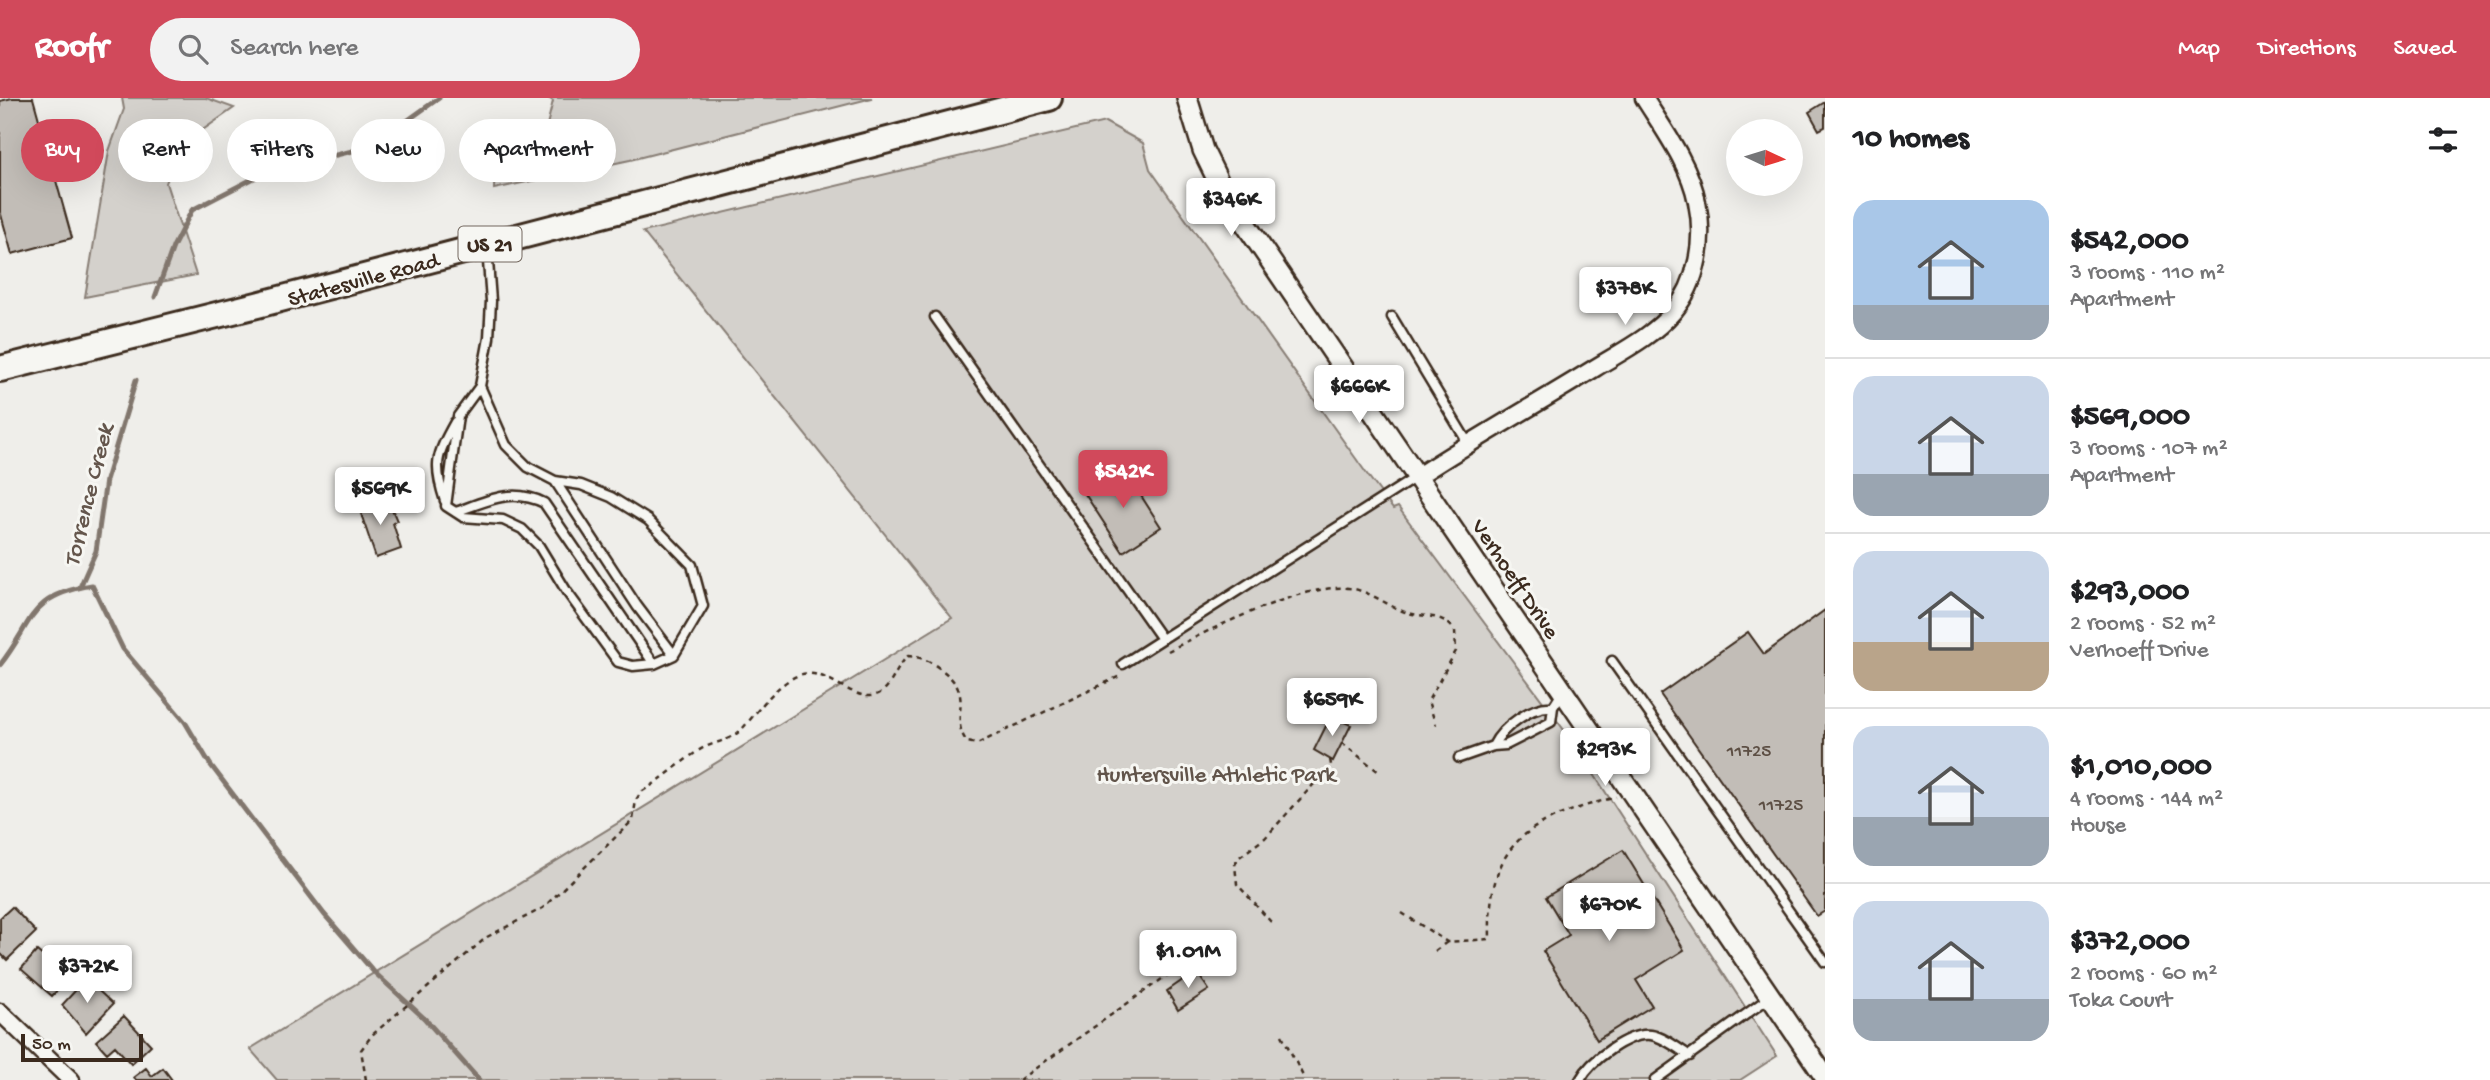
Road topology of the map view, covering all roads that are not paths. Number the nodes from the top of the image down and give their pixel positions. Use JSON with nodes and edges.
{"nodes":[{"id":1,"x":1049,"y":98,"type":"edge"},
{"id":2,"x":1187,"y":98,"type":"edge"},
{"id":3,"x":1644,"y":98,"type":"edge"},
{"id":4,"x":486,"y":245,"type":"junction"},
{"id":5,"x":935,"y":317,"type":"dead end"},
{"id":6,"x":1392,"y":317,"type":"dead end"},
{"id":7,"x":0,"y":369,"type":"edge"},
{"id":8,"x":480,"y":386,"type":"junction"},
{"id":9,"x":458,"y":416,"type":"junction"},
{"id":10,"x":1468,"y":443,"type":"junction"},
{"id":11,"x":1418,"y":476,"type":"junction"},
{"id":12,"x":555,"y":481,"type":"junction"},
{"id":13,"x":446,"y":506,"type":"junction"},
{"id":14,"x":456,"y":512,"type":"junction"},
{"id":15,"x":1163,"y":639,"type":"junction"},
{"id":16,"x":674,"y":654,"type":"junction"},
{"id":17,"x":1612,"y":661,"type":"dead end"},
{"id":18,"x":654,"y":664,"type":"junction"},
{"id":19,"x":1123,"y":664,"type":"dead end"},
{"id":20,"x":1558,"y":699,"type":"junction"},
{"id":21,"x":1493,"y":746,"type":"junction"},
{"id":22,"x":1459,"y":758,"type":"dead end"},
{"id":23,"x":1825,"y":962,"type":"edge"},
{"id":24,"x":1770,"y":997,"type":"junction"},
{"id":25,"x":0,"y":1012,"type":"edge"},
{"id":26,"x":1690,"y":1056,"type":"junction"},
{"id":27,"x":1825,"y":1077,"type":"edge"},
{"id":28,"x":71,"y":1080,"type":"edge"},
{"id":29,"x":1580,"y":1080,"type":"edge"},
{"id":30,"x":1655,"y":1080,"type":"edge"}],
"edges":[{"from":1,"to":4,"type":"main road","name":"Statesville Road","number":"US 21"},
{"from":2,"to":11,"type":"street","name":"Verhoeff Drive"},
{"from":3,"to":10,"type":"street"},
{"from":4,"to":7,"type":"main road","name":"Statesville Road","number":"US 21"},
{"from":4,"to":8,"type":"lane"},
{"from":5,"to":15,"type":"lane"},
{"from":6,"to":10,"type":"lane"},
{"from":8,"to":9,"type":"lane"},
{"from":8,"to":12,"type":"lane"},
{"from":9,"to":13,"type":"lane"},
{"from":9,"to":13,"type":"lane"},
{"from":10,"to":11,"type":"street"},
{"from":11,"to":15,"type":"lane"},
{"from":11,"to":20,"type":"street","name":"Verhoeff Drive"},
{"from":12,"to":16,"type":"lane"},
{"from":12,"to":16,"type":"lane"},
{"from":13,"to":14,"type":"lane"},
{"from":14,"to":18,"type":"lane"},
{"from":14,"to":18,"type":"lane"},
{"from":15,"to":19,"type":"lane"},
{"from":16,"to":18,"type":"lane"},
{"from":17,"to":23,"type":"lane"},
{"from":20,"to":21,"type":"lane"},
{"from":20,"to":21,"type":"lane"},
{"from":20,"to":24,"type":"street","name":"Verhoeff Drive"},
{"from":21,"to":22,"type":"lane"},
{"from":24,"to":26,"type":"lane"},
{"from":24,"to":27,"type":"street","name":"Verhoeff Drive"},
{"from":25,"to":28,"type":"street"},
{"from":26,"to":29,"type":"lane"},
{"from":26,"to":30,"type":"lane"}]}
